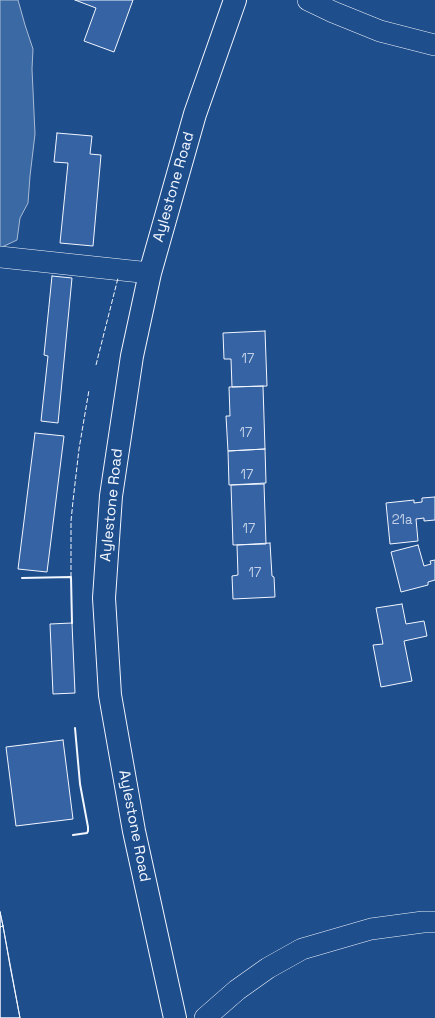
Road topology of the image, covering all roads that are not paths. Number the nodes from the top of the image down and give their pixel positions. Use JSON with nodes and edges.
{"nodes":[{"id":1,"x":235,"y":0,"type":"edge"},
{"id":2,"x":308,"y":0,"type":"edge"},
{"id":3,"x":435,"y":45,"type":"edge"},
{"id":4,"x":2,"y":258,"type":"edge"},
{"id":5,"x":150,"y":273,"type":"junction"},
{"id":6,"x":435,"y":922,"type":"edge"},
{"id":7,"x":175,"y":1018,"type":"edge"},
{"id":8,"x":205,"y":1018,"type":"edge"}],
"edges":[{"from":1,"to":5,"type":"main road","name":"Aylestone Road"},
{"from":2,"to":3,"type":"street"},
{"from":4,"to":5,"type":"street"},
{"from":5,"to":7,"type":"main road","name":"Aylestone Road"},
{"from":6,"to":8,"type":"street"}]}
